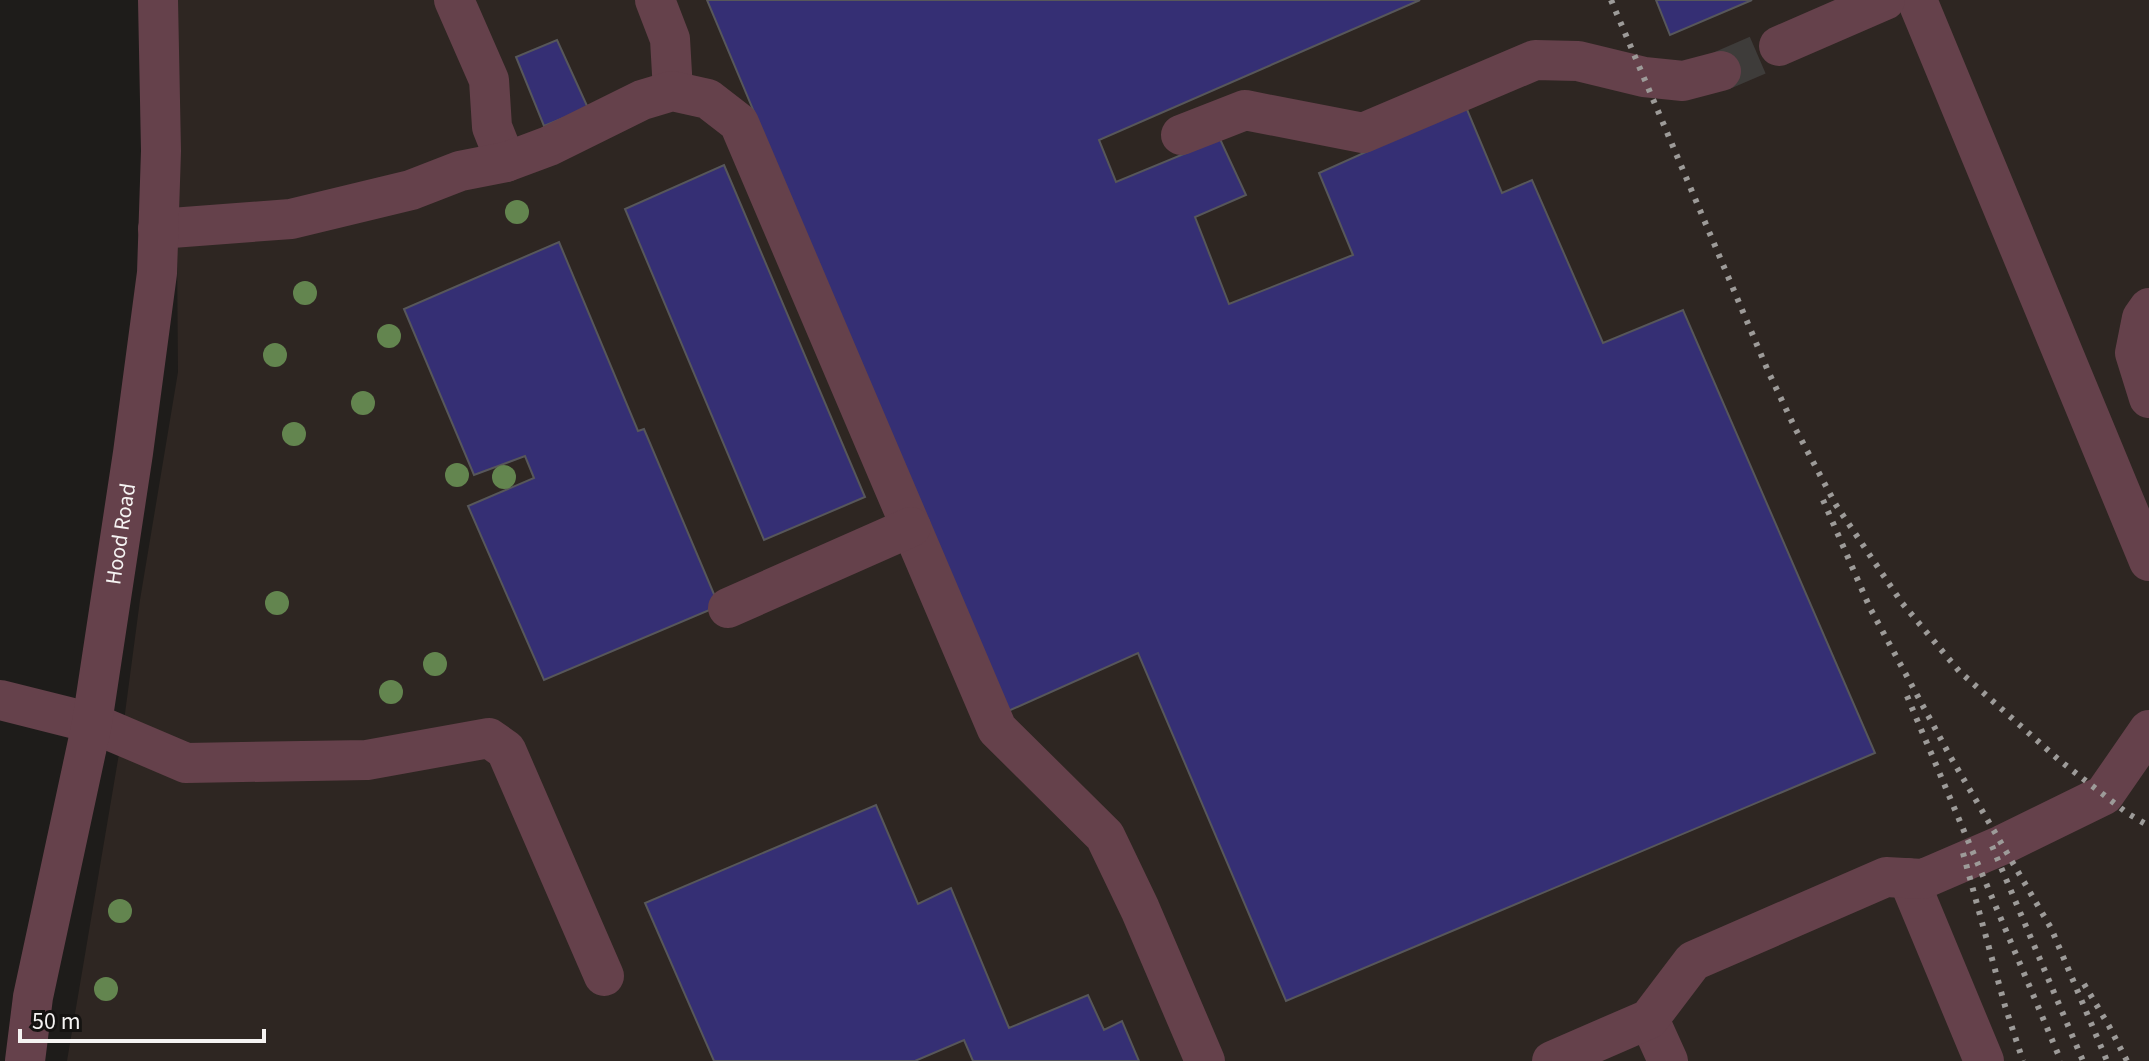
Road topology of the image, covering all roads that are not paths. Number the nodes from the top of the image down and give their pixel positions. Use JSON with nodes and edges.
{"nodes":[{"id":1,"x":158,"y":0,"type":"edge"},
{"id":2,"x":454,"y":0,"type":"edge"},
{"id":3,"x":655,"y":0,"type":"edge"},
{"id":4,"x":1885,"y":0,"type":"edge"},
{"id":5,"x":1917,"y":0,"type":"edge"},
{"id":6,"x":1779,"y":46,"type":"tunnel mouth"},
{"id":7,"x":1721,"y":71,"type":"tunnel mouth"},
{"id":8,"x":673,"y":91,"type":"junction"},
{"id":9,"x":1181,"y":135,"type":"dead end"},
{"id":10,"x":506,"y":162,"type":"junction"},
{"id":11,"x":158,"y":229,"type":"junction"},
{"id":12,"x":2149,"y":308,"type":"edge"},
{"id":13,"x":2149,"y":398,"type":"edge"},
{"id":14,"x":911,"y":527,"type":"junction"},
{"id":15,"x":2149,"y":561,"type":"edge"},
{"id":16,"x":728,"y":608,"type":"dead end"},
{"id":17,"x":0,"y":700,"type":"edge"},
{"id":18,"x":92,"y":723,"type":"junction"},
{"id":19,"x":2149,"y":730,"type":"edge"},
{"id":20,"x":1908,"y":878,"type":"junction"},
{"id":21,"x":604,"y":976,"type":"dead end"},
{"id":22,"x":1649,"y":1019,"type":"junction"},
{"id":23,"x":25,"y":1061,"type":"edge"},
{"id":24,"x":1205,"y":1061,"type":"edge"},
{"id":25,"x":1552,"y":1061,"type":"edge"},
{"id":26,"x":1668,"y":1061,"type":"edge"},
{"id":27,"x":1984,"y":1061,"type":"edge"}],
"edges":[{"from":1,"to":11,"type":"street","name":"Hood Road"},
{"from":2,"to":10,"type":"street"},
{"from":3,"to":8,"type":"street"},
{"from":4,"to":6,"type":"street"},
{"from":5,"to":15,"type":"street"},
{"from":7,"to":9,"type":"street"},
{"from":8,"to":10,"type":"street"},
{"from":8,"to":14,"type":"street"},
{"from":10,"to":11,"type":"street"},
{"from":11,"to":18,"type":"street","name":"Hood Road"},
{"from":12,"to":13,"type":"street"},
{"from":14,"to":16,"type":"street"},
{"from":14,"to":24,"type":"street"},
{"from":17,"to":18,"type":"street"},
{"from":18,"to":21,"type":"street"},
{"from":18,"to":23,"type":"street","name":"Hood Road"},
{"from":19,"to":20,"type":"street"},
{"from":20,"to":22,"type":"street"},
{"from":20,"to":27,"type":"street"},
{"from":22,"to":25,"type":"street"},
{"from":22,"to":26,"type":"street"}]}
